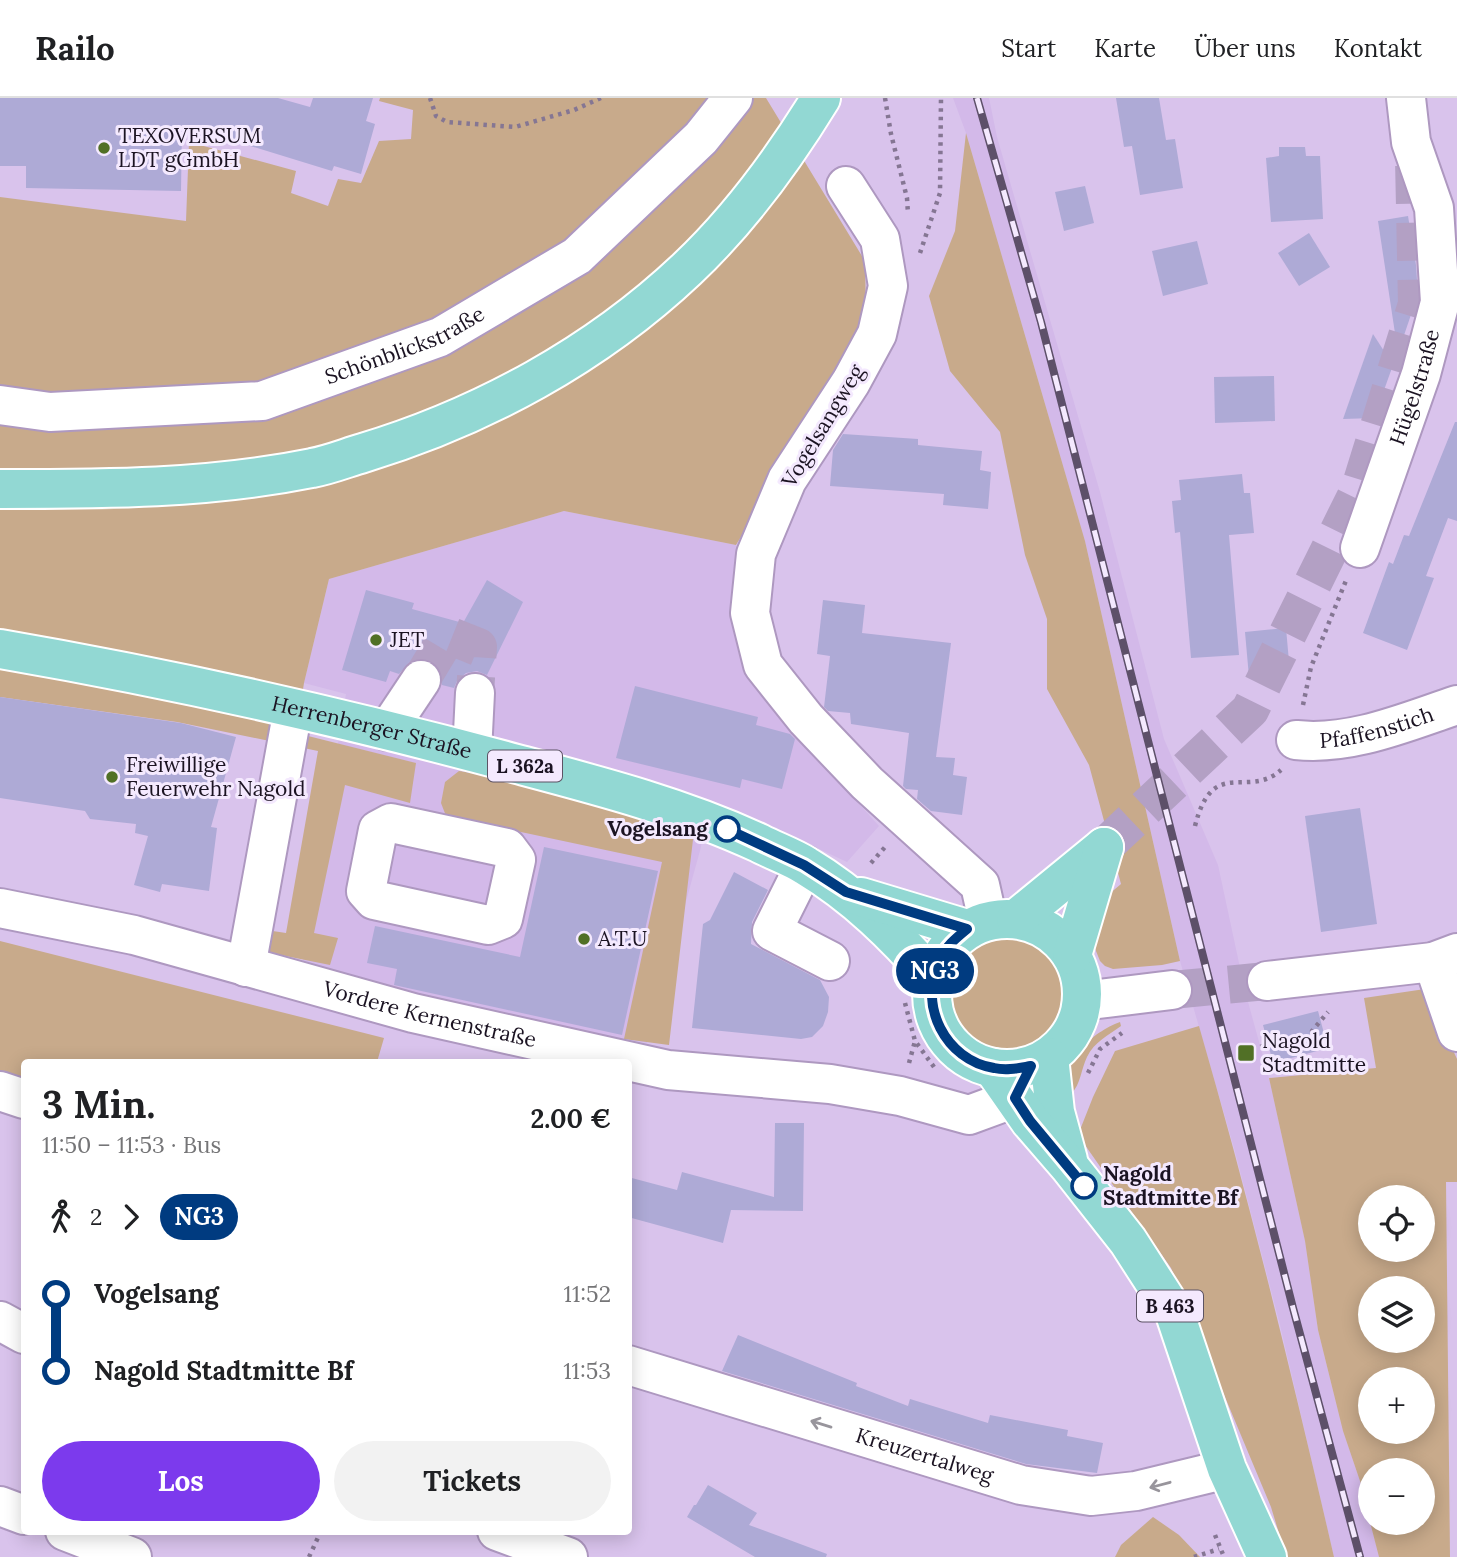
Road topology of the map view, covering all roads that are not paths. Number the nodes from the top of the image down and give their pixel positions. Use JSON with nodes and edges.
{"nodes":[{"id":1,"x":733,"y":98,"type":"edge"},
{"id":2,"x":821,"y":98,"type":"edge"},
{"id":3,"x":1406,"y":98,"type":"edge"},
{"id":4,"x":846,"y":186,"type":"dead end"},
{"id":5,"x":0,"y":405,"type":"edge"},
{"id":6,"x":0,"y":489,"type":"edge"},
{"id":7,"x":1360,"y":548,"type":"road end"},
{"id":8,"x":0,"y":649,"type":"edge"},
{"id":9,"x":421,"y":680,"type":"tunnel mouth"},
{"id":10,"x":475,"y":693,"type":"tunnel mouth"},
{"id":11,"x":1457,"y":705,"type":"edge"},
{"id":12,"x":293,"y":709,"type":"junction"},
{"id":13,"x":387,"y":731,"type":"junction"},
{"id":14,"x":1296,"y":740,"type":"road end"},
{"id":15,"x":472,"y":752,"type":"junction"},
{"id":16,"x":804,"y":865,"type":"junction"},
{"id":17,"x":846,"y":892,"type":"junction"},
{"id":18,"x":0,"y":908,"type":"edge"},
{"id":19,"x":990,"y":923,"type":"junction"},
{"id":20,"x":1072,"y":955,"type":"junction"},
{"id":21,"x":1445,"y":957,"type":"edge"},
{"id":22,"x":830,"y":961,"type":"dead end"},
{"id":23,"x":246,"y":967,"type":"junction"},
{"id":24,"x":1267,"y":981,"type":"tunnel mouth"},
{"id":25,"x":918,"y":985,"type":"junction"},
{"id":26,"x":1172,"y":990,"type":"tunnel mouth"},
{"id":27,"x":1082,"y":1001,"type":"junction"},
{"id":28,"x":1457,"y":1032,"type":"edge"},
{"id":29,"x":619,"y":1059,"type":"edge"},
{"id":30,"x":632,"y":1062,"type":"edge"},
{"id":31,"x":1022,"y":1072,"type":"junction"},
{"id":32,"x":0,"y":1091,"type":"edge"},
{"id":33,"x":21,"y":1098,"type":"edge"},
{"id":34,"x":1069,"y":1166,"type":"junction"},
{"id":35,"x":0,"y":1321,"type":"edge"},
{"id":36,"x":21,"y":1332,"type":"edge"},
{"id":37,"x":632,"y":1366,"type":"edge"},
{"id":38,"x":1227,"y":1469,"type":"junction"},
{"id":39,"x":0,"y":1506,"type":"edge"},
{"id":40,"x":21,"y":1514,"type":"edge"},
{"id":41,"x":75,"y":1535,"type":"edge"},
{"id":42,"x":508,"y":1535,"type":"edge"},
{"id":43,"x":132,"y":1557,"type":"edge"},
{"id":44,"x":568,"y":1557,"type":"edge"},
{"id":45,"x":1266,"y":1557,"type":"edge"}],
"edges":[{"from":1,"to":5,"type":"street","name":"Schönblickstraße"},
{"from":2,"to":6,"type":"main road"},
{"from":3,"to":7,"type":"street","name":"Hügelstraße"},
{"from":4,"to":19,"type":"street","name":"Vogelsangweg"},
{"from":8,"to":12,"type":"main road","name":"Herrenberger Straße","number":"L 362a"},
{"from":9,"to":13,"type":"street"},
{"from":10,"to":15,"type":"street"},
{"from":11,"to":14,"type":"street","name":"Pfaffenstich"},
{"from":12,"to":13,"type":"main road","name":"Herrenberger Straße","number":"L 362a"},
{"from":12,"to":23,"type":"street"},
{"from":13,"to":15,"type":"main road","name":"Herrenberger Straße","number":"L 362a"},
{"from":15,"to":16,"type":"main road","name":"Herrenberger Straße","number":"L 362a"},
{"from":16,"to":17,"type":"main road","name":"Herrenberger Straße","number":"L 362a"},
{"from":16,"to":22,"type":"street"},
{"from":17,"to":19,"type":"main road","name":"Herrenberger Straße","number":"L 362a"},
{"from":17,"to":25,"type":"main road","name":"Herrenberger Straße","number":"L 362a"},
{"from":18,"to":23,"type":"street","name":"Vordere Kernenstraße"},
{"from":19,"to":20,"type":"main road"},
{"from":19,"to":20,"type":"main road"},
{"from":19,"to":25,"type":"main road"},
{"from":20,"to":27,"type":"main road"},
{"from":21,"to":24,"type":"street"},
{"from":21,"to":28,"type":"street"},
{"from":23,"to":29,"type":"street","name":"Vordere Kernenstraße"},
{"from":25,"to":31,"type":"main road"},
{"from":26,"to":27,"type":"street"},
{"from":27,"to":31,"type":"main road"},
{"from":30,"to":31,"type":"street","name":"Vordere Kernenstraße"},
{"from":31,"to":34,"type":"main road","number":"B 463"},
{"from":31,"to":34,"type":"main road","number":"B 463"},
{"from":32,"to":33,"type":"street"},
{"from":34,"to":38,"type":"main road","number":"B 463"},
{"from":35,"to":36,"type":"street"},
{"from":38,"to":37,"type":"street","name":"Kreuzertalweg","one_way":true},
{"from":38,"to":45,"type":"main road","number":"B 463"},
{"from":39,"to":40,"type":"street"},
{"from":41,"to":43,"type":"street"},
{"from":42,"to":44,"type":"street"}]}
